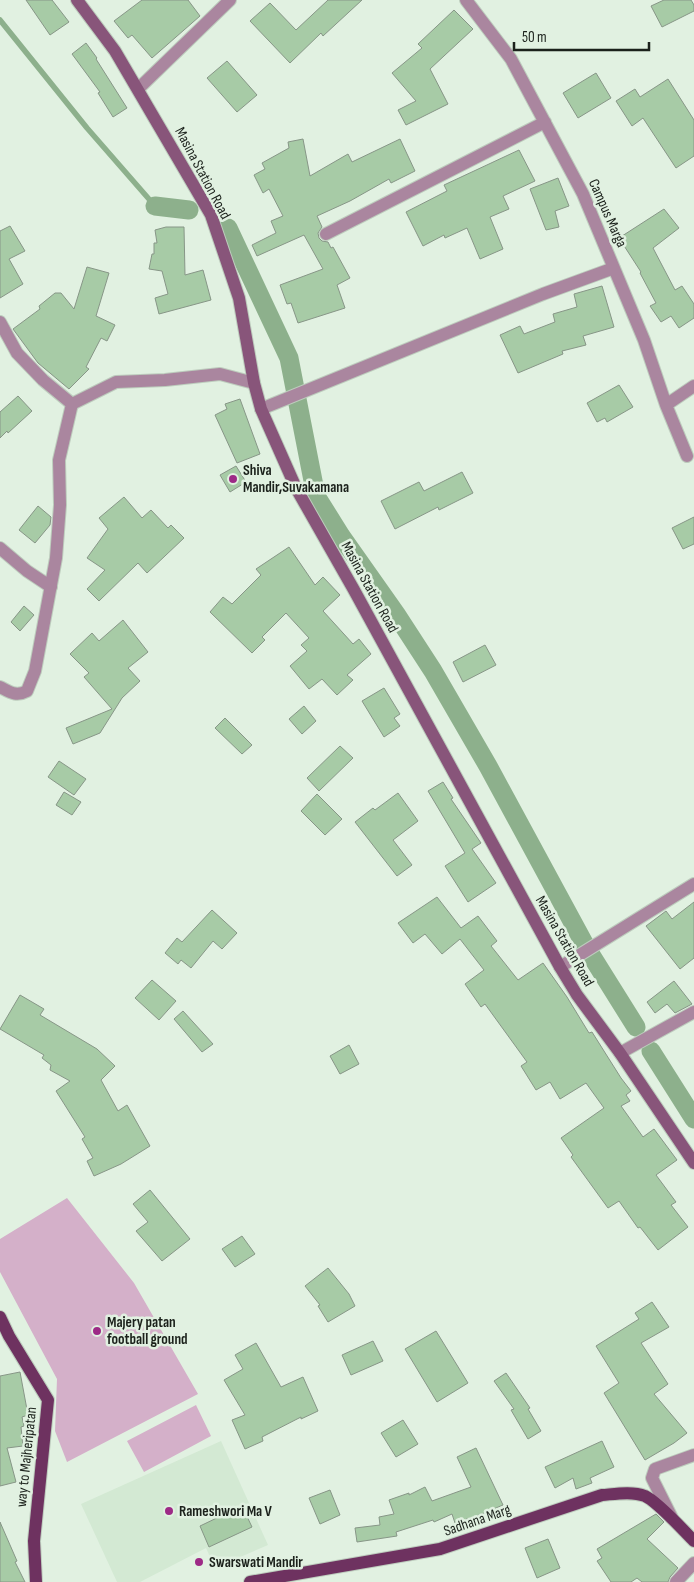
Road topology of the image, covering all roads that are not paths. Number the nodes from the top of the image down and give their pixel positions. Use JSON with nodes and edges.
{"nodes":[{"id":1,"x":77,"y":0,"type":"edge"},
{"id":2,"x":230,"y":0,"type":"edge"},
{"id":3,"x":466,"y":0,"type":"edge"},
{"id":4,"x":138,"y":89,"type":"junction"},
{"id":5,"x":545,"y":122,"type":"junction"},
{"id":6,"x":326,"y":234,"type":"dead end"},
{"id":7,"x":614,"y":268,"type":"junction"},
{"id":8,"x":0,"y":322,"type":"edge"},
{"id":9,"x":254,"y":383,"type":"junction"},
{"id":10,"x":694,"y":386,"type":"edge"},
{"id":11,"x":72,"y":404,"type":"junction"},
{"id":12,"x":666,"y":405,"type":"junction"},
{"id":13,"x":261,"y":409,"type":"junction"},
{"id":14,"x":687,"y":456,"type":"dead end"},
{"id":15,"x":0,"y":548,"type":"edge"},
{"id":16,"x":51,"y":587,"type":"junction"},
{"id":17,"x":0,"y":687,"type":"edge"},
{"id":18,"x":694,"y":884,"type":"edge"},
{"id":19,"x":560,"y":967,"type":"junction"},
{"id":20,"x":694,"y":1012,"type":"edge"},
{"id":21,"x":620,"y":1053,"type":"junction"},
{"id":22,"x":694,"y":1163,"type":"edge"},
{"id":23,"x":0,"y":1318,"type":"edge"},
{"id":24,"x":694,"y":1455,"type":"edge"},
{"id":25,"x":672,"y":1518,"type":"junction"},
{"id":26,"x":694,"y":1541,"type":"edge"},
{"id":27,"x":694,"y":1563,"type":"edge"},
{"id":28,"x":36,"y":1582,"type":"edge"},
{"id":29,"x":250,"y":1582,"type":"edge"},
{"id":30,"x":676,"y":1582,"type":"edge"}],
"edges":[{"from":1,"to":4,"type":"street","name":"Masina Station Road"},
{"from":2,"to":4,"type":"street"},
{"from":3,"to":5,"type":"street","name":"Campus Marga"},
{"from":4,"to":9,"type":"street","name":"Masina Station Road"},
{"from":5,"to":6,"type":"street"},
{"from":5,"to":7,"type":"street","name":"Campus Marga"},
{"from":7,"to":12,"type":"street","name":"Campus Marga"},
{"from":7,"to":13,"type":"street"},
{"from":8,"to":11,"type":"street"},
{"from":9,"to":11,"type":"street"},
{"from":9,"to":13,"type":"street","name":"Masina Station Road"},
{"from":10,"to":12,"type":"street"},
{"from":11,"to":16,"type":"street"},
{"from":12,"to":14,"type":"street","name":"Campus Marga"},
{"from":13,"to":19,"type":"street","name":"Masina Station Road"},
{"from":15,"to":16,"type":"street"},
{"from":16,"to":17,"type":"street"},
{"from":18,"to":19,"type":"street"},
{"from":19,"to":21,"type":"street","name":"Masina Station Road"},
{"from":20,"to":21,"type":"street"},
{"from":21,"to":22,"type":"street","name":"Masina Station Road"},
{"from":23,"to":28,"type":"main road","name":"way to Majheripatan"},
{"from":24,"to":25,"type":"street"},
{"from":25,"to":26,"type":"main road","name":"Sadhana Marg"},
{"from":25,"to":29,"type":"main road","name":"Sadhana Marg"},
{"from":27,"to":30,"type":"street"}]}
